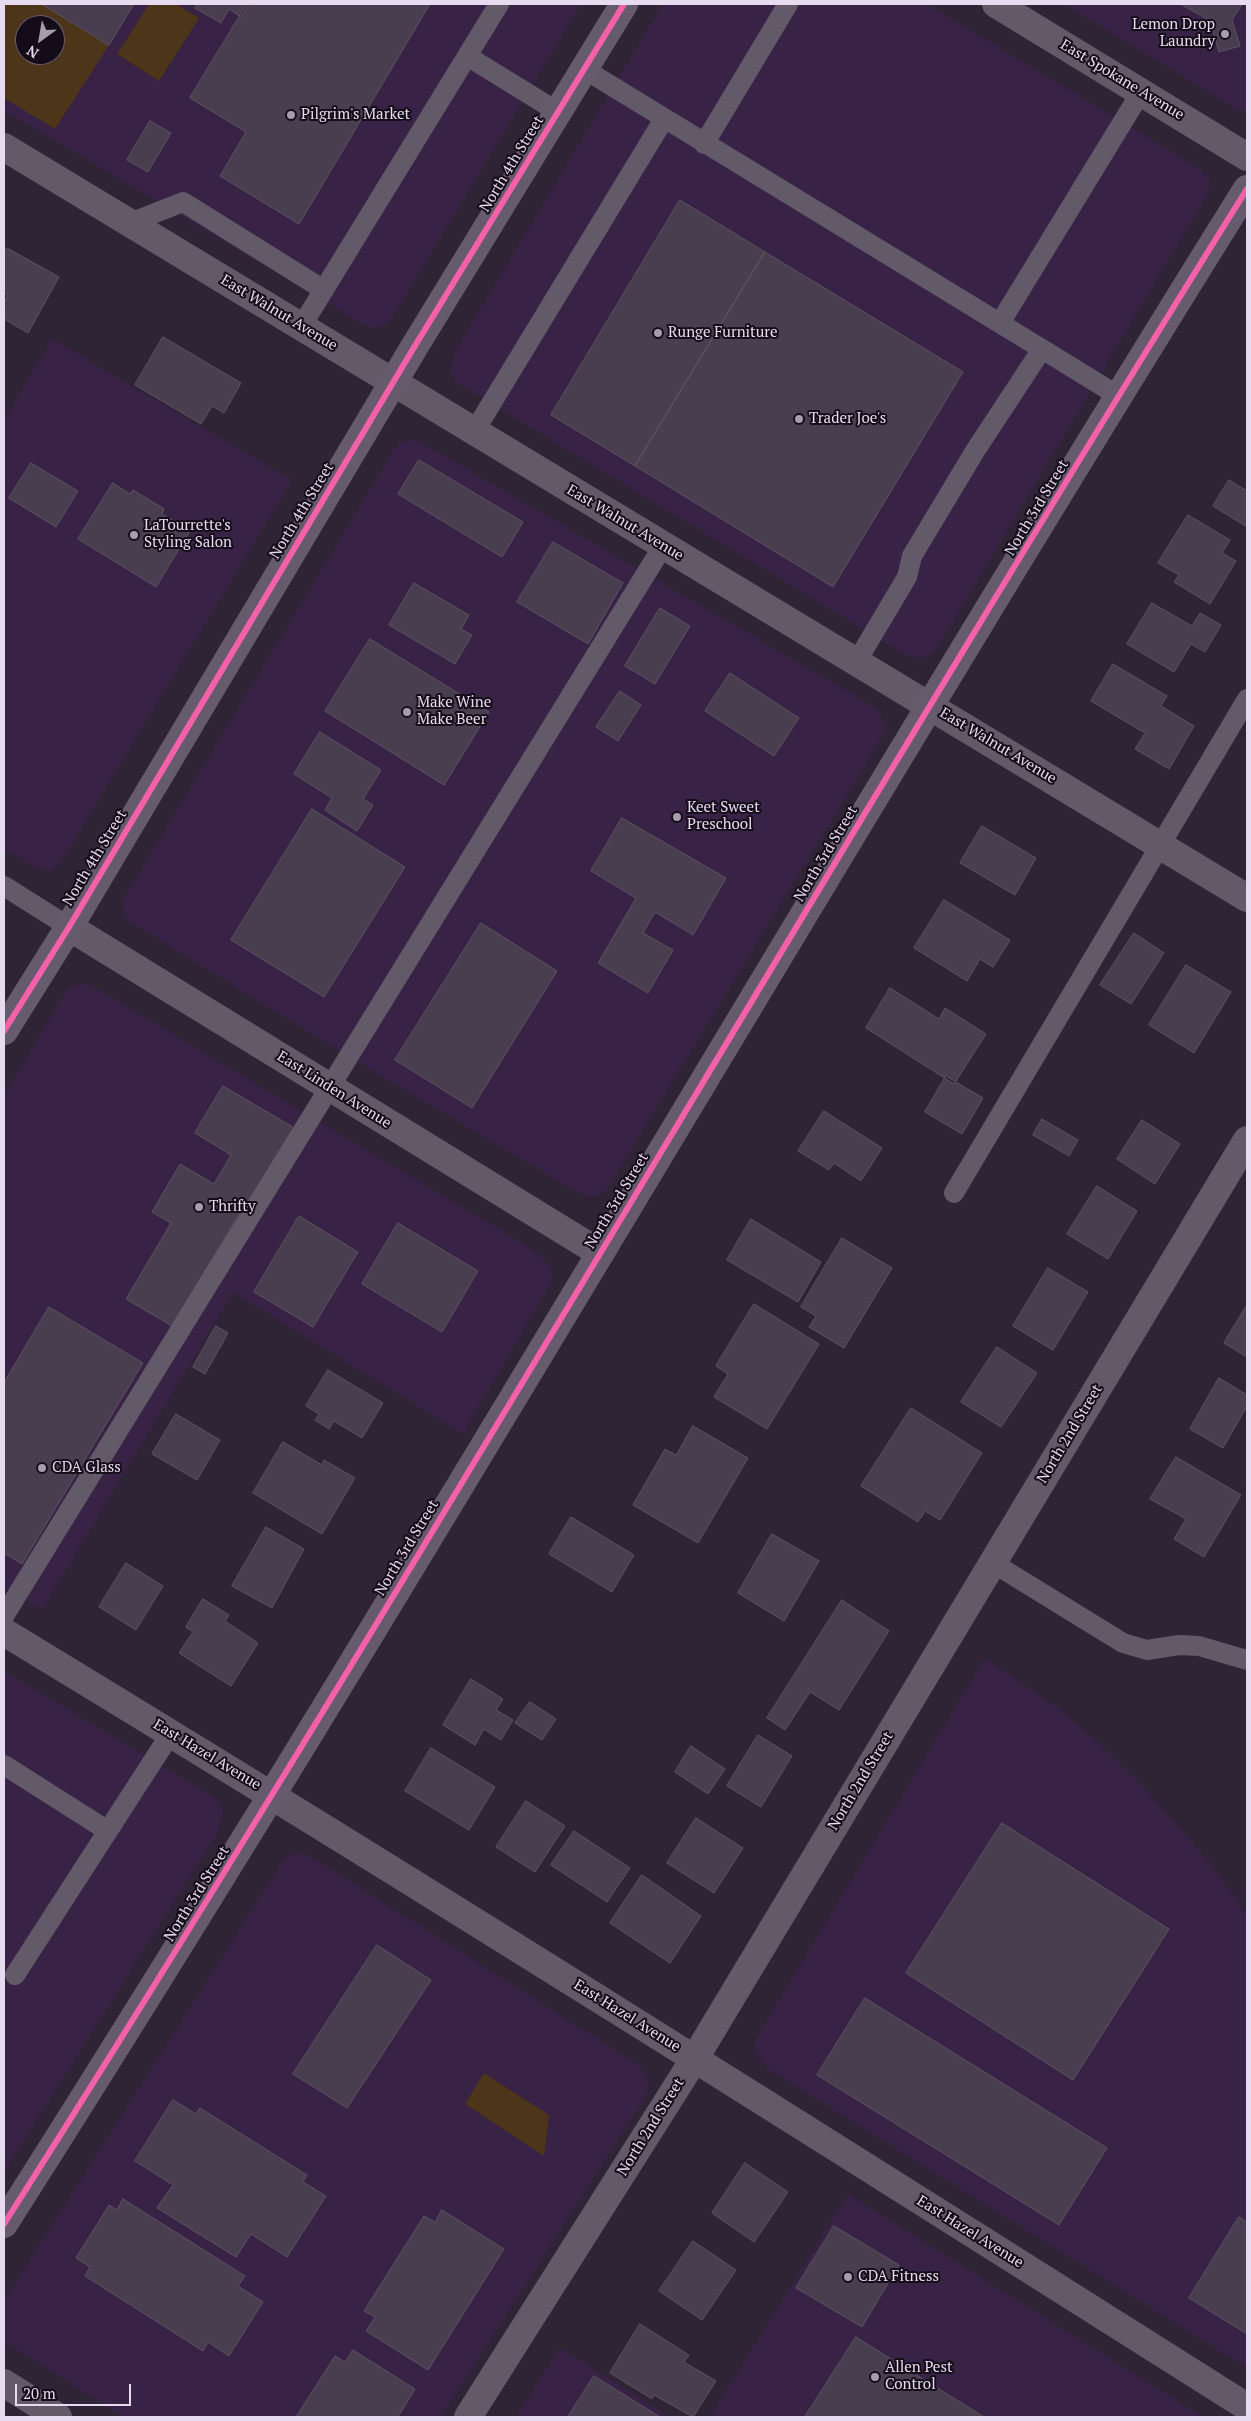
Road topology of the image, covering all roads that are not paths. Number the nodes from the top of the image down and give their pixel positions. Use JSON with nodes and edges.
{"nodes":[{"id":1,"x":499,"y":4,"type":"edge"},
{"id":2,"x":624,"y":4,"type":"edge"},
{"id":3,"x":788,"y":4,"type":"edge"},
{"id":4,"x":996,"y":4,"type":"edge"},
{"id":5,"x":467,"y":56,"type":"junction"},
{"id":6,"x":584,"y":69,"type":"junction"},
{"id":7,"x":1141,"y":92,"type":"junction"},
{"id":8,"x":558,"y":112,"type":"junction"},
{"id":9,"x":664,"y":119,"type":"junction"},
{"id":10,"x":704,"y":144,"type":"junction"},
{"id":11,"x":4,"y":146,"type":"edge"},
{"id":12,"x":1247,"y":157,"type":"edge"},
{"id":13,"x":1247,"y":189,"type":"edge"},
{"id":14,"x":130,"y":223,"type":"junction"},
{"id":15,"x":324,"y":290,"type":"junction"},
{"id":16,"x":1000,"y":323,"type":"junction"},
{"id":17,"x":302,"y":327,"type":"junction"},
{"id":18,"x":1042,"y":349,"type":"junction"},
{"id":19,"x":393,"y":383,"type":"junction"},
{"id":20,"x":1120,"y":397,"type":"junction"},
{"id":21,"x":474,"y":432,"type":"junction"},
{"id":22,"x":663,"y":546,"type":"junction"},
{"id":23,"x":857,"y":661,"type":"junction"},
{"id":24,"x":1247,"y":699,"type":"edge"},
{"id":25,"x":931,"y":705,"type":"junction"},
{"id":26,"x":1159,"y":844,"type":"junction"},
{"id":27,"x":4,"y":886,"type":"edge"},
{"id":28,"x":1247,"y":898,"type":"edge"},
{"id":29,"x":69,"y":927,"type":"junction"},
{"id":30,"x":4,"y":1031,"type":"edge"},
{"id":31,"x":331,"y":1088,"type":"junction"},
{"id":32,"x":1247,"y":1140,"type":"edge"},
{"id":33,"x":954,"y":1193,"type":"dead end"},
{"id":34,"x":600,"y":1253,"type":"junction"},
{"id":35,"x":992,"y":1563,"type":"junction"},
{"id":36,"x":4,"y":1616,"type":"edge"},
{"id":37,"x":4,"y":1632,"type":"edge"},
{"id":38,"x":1247,"y":1660,"type":"edge"},
{"id":39,"x":171,"y":1733,"type":"junction"},
{"id":40,"x":4,"y":1765,"type":"edge"},
{"id":41,"x":272,"y":1795,"type":"junction"},
{"id":42,"x":108,"y":1831,"type":"junction"},
{"id":43,"x":15,"y":1974,"type":"dead end"},
{"id":44,"x":694,"y":2058,"type":"junction"},
{"id":45,"x":4,"y":2224,"type":"edge"},
{"id":46,"x":4,"y":2383,"type":"edge"},
{"id":47,"x":1247,"y":2407,"type":"edge"},
{"id":48,"x":58,"y":2417,"type":"edge"},
{"id":49,"x":468,"y":2417,"type":"edge"}],
"edges":[{"from":1,"to":5,"type":"lane"},
{"from":2,"to":6,"type":"main road","name":"North 4th Street"},
{"from":3,"to":10,"type":"lane"},
{"from":4,"to":7,"type":"street","name":"East Spokane Avenue"},
{"from":5,"to":8,"type":"lane"},
{"from":5,"to":15,"type":"lane"},
{"from":6,"to":8,"type":"main road","name":"North 4th Street"},
{"from":6,"to":9,"type":"lane"},
{"from":7,"to":12,"type":"street","name":"East Spokane Avenue"},
{"from":7,"to":16,"type":"lane"},
{"from":8,"to":19,"type":"main road","name":"North 4th Street"},
{"from":9,"to":10,"type":"lane"},
{"from":9,"to":21,"type":"lane"},
{"from":10,"to":16,"type":"lane"},
{"from":11,"to":14,"type":"street","name":"East Walnut Avenue"},
{"from":13,"to":20,"type":"main road","name":"North 3rd Street"},
{"from":14,"to":15,"type":"lane"},
{"from":14,"to":17,"type":"street","name":"East Walnut Avenue"},
{"from":15,"to":17,"type":"lane"},
{"from":16,"to":18,"type":"lane"},
{"from":17,"to":19,"type":"street","name":"East Walnut Avenue"},
{"from":18,"to":20,"type":"lane"},
{"from":18,"to":23,"type":"lane"},
{"from":19,"to":21,"type":"street","name":"East Walnut Avenue"},
{"from":19,"to":29,"type":"main road","name":"North 4th Street"},
{"from":20,"to":25,"type":"main road","name":"North 3rd Street"},
{"from":21,"to":22,"type":"street","name":"East Walnut Avenue"},
{"from":22,"to":23,"type":"street","name":"East Walnut Avenue"},
{"from":22,"to":31,"type":"lane"},
{"from":23,"to":25,"type":"street","name":"East Walnut Avenue"},
{"from":24,"to":26,"type":"lane"},
{"from":25,"to":26,"type":"street","name":"East Walnut Avenue"},
{"from":25,"to":34,"type":"main road","name":"North 3rd Street"},
{"from":26,"to":28,"type":"street","name":"East Walnut Avenue"},
{"from":26,"to":33,"type":"lane"},
{"from":27,"to":29,"type":"lane"},
{"from":29,"to":30,"type":"main road","name":"North 4th Street"},
{"from":29,"to":31,"type":"street","name":"East Linden Avenue"},
{"from":31,"to":34,"type":"street","name":"East Linden Avenue"},
{"from":31,"to":36,"type":"lane"},
{"from":32,"to":35,"type":"street","name":"North 2nd Street"},
{"from":34,"to":41,"type":"main road","name":"North 3rd Street"},
{"from":35,"to":38,"type":"lane"},
{"from":35,"to":44,"type":"street","name":"North 2nd Street"},
{"from":37,"to":39,"type":"street","name":"East Hazel Avenue"},
{"from":39,"to":41,"type":"street","name":"East Hazel Avenue"},
{"from":39,"to":42,"type":"lane"},
{"from":40,"to":42,"type":"lane"},
{"from":41,"to":44,"type":"street","name":"East Hazel Avenue"},
{"from":41,"to":45,"type":"main road","name":"North 3rd Street"},
{"from":42,"to":43,"type":"lane"},
{"from":44,"to":47,"type":"street","name":"East Hazel Avenue"},
{"from":44,"to":49,"type":"street","name":"North 2nd Street"},
{"from":46,"to":48,"type":"street"}]}
